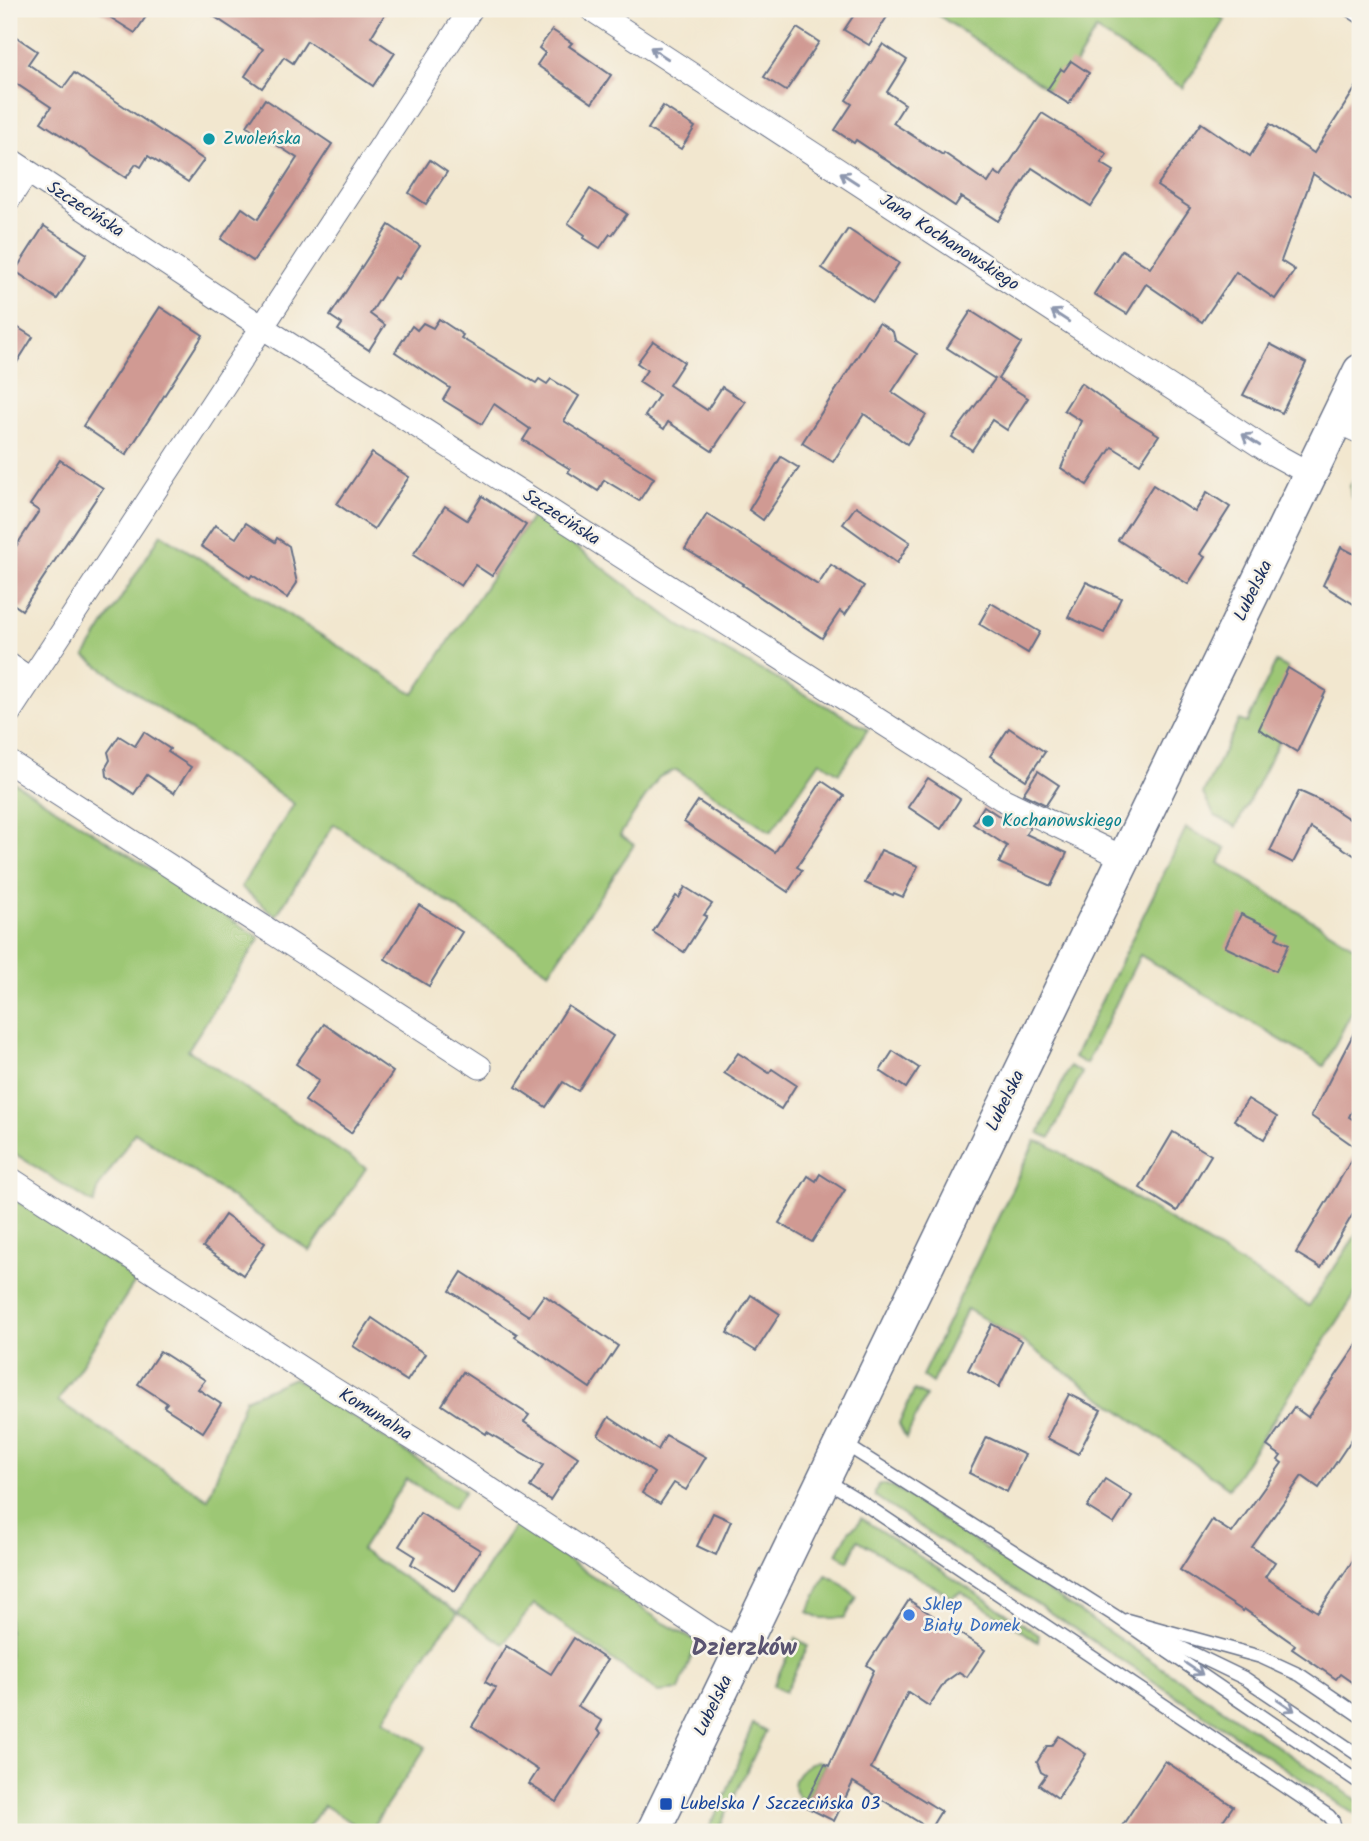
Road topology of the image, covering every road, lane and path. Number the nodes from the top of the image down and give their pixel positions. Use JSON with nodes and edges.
{"nodes":[{"id":1,"x":471,"y":9,"type":"edge"},
{"id":2,"x":590,"y":9,"type":"edge"},
{"id":3,"x":1348,"y":9,"type":"edge"},
{"id":4,"x":1360,"y":17,"type":"edge"},
{"id":5,"x":18,"y":166,"type":"edge"},
{"id":6,"x":9,"y":199,"type":"edge"},
{"id":7,"x":262,"y":327,"type":"junction"},
{"id":8,"x":1360,"y":370,"type":"edge"},
{"id":9,"x":1348,"y":426,"type":"edge"},
{"id":10,"x":1310,"y":474,"type":"junction"},
{"id":11,"x":9,"y":665,"type":"edge"},
{"id":12,"x":30,"y":679,"type":"junction"},
{"id":13,"x":9,"y":713,"type":"edge"},
{"id":14,"x":9,"y":762,"type":"edge"},
{"id":15,"x":1124,"y":858,"type":"junction"},
{"id":16,"x":480,"y":1067,"type":"dead end"},
{"id":17,"x":9,"y":1178,"type":"edge"},
{"id":18,"x":841,"y":1442,"type":"junction"},
{"id":19,"x":824,"y":1478,"type":"junction"},
{"id":20,"x":1117,"y":1617,"type":"junction"},
{"id":21,"x":740,"y":1651,"type":"junction"},
{"id":22,"x":1360,"y":1716,"type":"edge"},
{"id":23,"x":1360,"y":1756,"type":"edge"},
{"id":24,"x":1360,"y":1783,"type":"edge"},
{"id":25,"x":653,"y":1832,"type":"edge"},
{"id":26,"x":1336,"y":1832,"type":"edge"}],
"edges":[{"from":1,"to":7,"type":"street"},
{"from":10,"to":2,"type":"street","name":"Jana Kochanowskiego","one_way":true},
{"from":3,"to":4,"type":"lane"},
{"from":5,"to":6,"type":"street"},
{"from":5,"to":7,"type":"street","name":"Szczecińska"},
{"from":7,"to":12,"type":"street"},
{"from":7,"to":15,"type":"street","name":"Szczecińska"},
{"from":8,"to":9,"type":"main road","name":"Lubelska"},
{"from":9,"to":10,"type":"main road","name":"Lubelska"},
{"from":10,"to":15,"type":"main road","name":"Lubelska"},
{"from":11,"to":12,"type":"street"},
{"from":12,"to":13,"type":"street"},
{"from":14,"to":16,"type":"street"},
{"from":15,"to":18,"type":"main road","name":"Lubelska"},
{"from":17,"to":21,"type":"street","name":"Komunalna"},
{"from":18,"to":19,"type":"main road","name":"Lubelska"},
{"from":18,"to":20,"type":"lane"},
{"from":19,"to":21,"type":"main road","name":"Lubelska"},
{"from":19,"to":26,"type":"lane"},
{"from":20,"to":22,"type":"lane"},
{"from":20,"to":23,"type":"lane","one_way":true},
{"from":20,"to":24,"type":"lane","one_way":true},
{"from":21,"to":25,"type":"main road","name":"Lubelska"}]}
